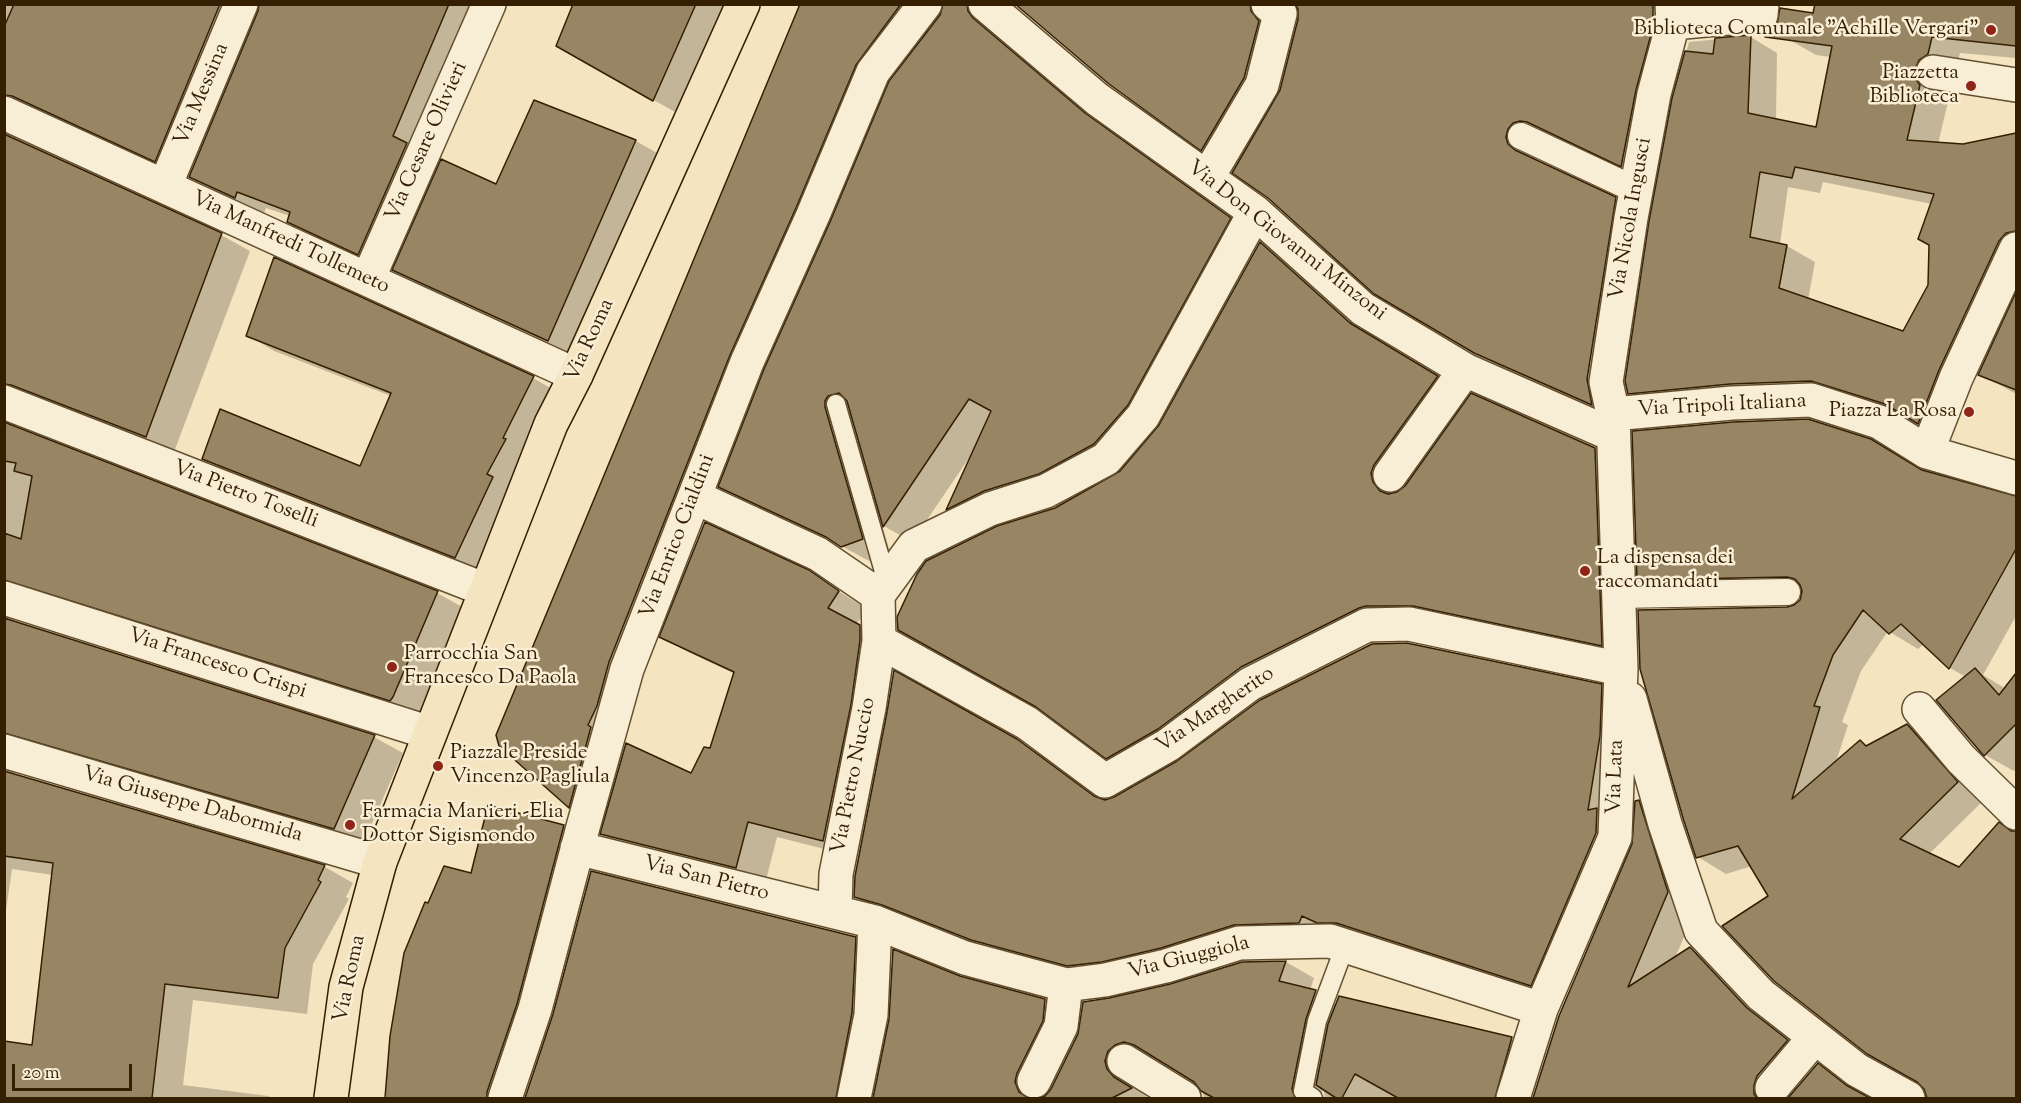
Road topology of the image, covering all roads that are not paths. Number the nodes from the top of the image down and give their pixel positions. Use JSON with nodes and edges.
{"nodes":[{"id":1,"x":241,"y":4,"type":"edge"},
{"id":2,"x":489,"y":4,"type":"edge"},
{"id":3,"x":743,"y":4,"type":"edge"},
{"id":4,"x":925,"y":4,"type":"edge"},
{"id":5,"x":1268,"y":4,"type":"edge"},
{"id":6,"x":1762,"y":4,"type":"edge"},
{"id":7,"x":989,"y":5,"type":"edge"},
{"id":8,"x":1673,"y":14,"type":"edge"},
{"id":9,"x":1933,"y":72,"type":"dead end"},
{"id":10,"x":2016,"y":85,"type":"edge"},
{"id":11,"x":4,"y":113,"type":"edge"},
{"id":12,"x":1521,"y":136,"type":"dead end"},
{"id":13,"x":1207,"y":178,"type":"junction"},
{"id":14,"x":165,"y":186,"type":"junction"},
{"id":15,"x":1636,"y":190,"type":"junction"},
{"id":16,"x":1255,"y":212,"type":"junction"},
{"id":17,"x":2016,"y":249,"type":"edge"},
{"id":18,"x":368,"y":279,"type":"junction"},
{"id":19,"x":1465,"y":370,"type":"junction"},
{"id":20,"x":576,"y":375,"type":"junction"},
{"id":21,"x":4,"y":402,"type":"edge"},
{"id":22,"x":837,"y":404,"type":"dead end"},
{"id":23,"x":1613,"y":424,"type":"junction"},
{"id":24,"x":1927,"y":452,"type":"junction"},
{"id":25,"x":1390,"y":475,"type":"dead end"},
{"id":26,"x":2016,"y":478,"type":"edge"},
{"id":27,"x":695,"y":497,"type":"junction"},
{"id":28,"x":882,"y":589,"type":"junction"},
{"id":29,"x":486,"y":590,"type":"junction"},
{"id":30,"x":1787,"y":592,"type":"dead end"},
{"id":31,"x":1618,"y":595,"type":"junction"},
{"id":32,"x":4,"y":598,"type":"edge"},
{"id":33,"x":879,"y":641,"type":"junction"},
{"id":34,"x":1621,"y":669,"type":"junction"},
{"id":35,"x":1919,"y":709,"type":"dead end"},
{"id":36,"x":430,"y":733,"type":"junction"},
{"id":37,"x":4,"y":751,"type":"edge"},
{"id":38,"x":2016,"y":813,"type":"edge"},
{"id":39,"x":578,"y":848,"type":"junction"},
{"id":40,"x":380,"y":862,"type":"junction"},
{"id":41,"x":835,"y":911,"type":"junction"},
{"id":42,"x":875,"y":922,"type":"junction"},
{"id":43,"x":1345,"y":946,"type":"junction"},
{"id":44,"x":1066,"y":986,"type":"junction"},
{"id":45,"x":1541,"y":1009,"type":"junction"},
{"id":46,"x":1815,"y":1037,"type":"junction"},
{"id":47,"x":1124,"y":1061,"type":"dead end"},
{"id":48,"x":1034,"y":1081,"type":"dead end"},
{"id":49,"x":1772,"y":1088,"type":"dead end"},
{"id":50,"x":850,"y":1097,"type":"edge"},
{"id":51,"x":331,"y":1098,"type":"edge"},
{"id":52,"x":505,"y":1098,"type":"edge"},
{"id":53,"x":1184,"y":1098,"type":"edge"},
{"id":54,"x":1313,"y":1098,"type":"edge"},
{"id":55,"x":1513,"y":1098,"type":"edge"},
{"id":56,"x":1908,"y":1098,"type":"edge"}],
"edges":[{"from":1,"to":14,"type":"street","name":"Via Messina"},
{"from":2,"to":18,"type":"street","name":"Via Cesare Olivieri"},
{"from":3,"to":20,"type":"main road","name":"Via Roma"},
{"from":4,"to":27,"type":"street","name":"Via Enrico Cialdini"},
{"from":5,"to":13,"type":"street"},
{"from":6,"to":8,"type":"street"},
{"from":7,"to":13,"type":"street","name":"Via Don Giovanni Minzoni"},
{"from":8,"to":15,"type":"street","name":"Via Nicola Ingusci"},
{"from":9,"to":10,"type":"street"},
{"from":11,"to":14,"type":"street","name":"Via Manfredi Tollemeto"},
{"from":12,"to":15,"type":"street"},
{"from":13,"to":16,"type":"street","name":"Via Don Giovanni Minzoni"},
{"from":14,"to":18,"type":"street","name":"Via Manfredi Tollemeto"},
{"from":15,"to":23,"type":"street","name":"Via Nicola Ingusci"},
{"from":16,"to":19,"type":"street","name":"Via Don Giovanni Minzoni"},
{"from":16,"to":28,"type":"street"},
{"from":17,"to":24,"type":"street"},
{"from":18,"to":20,"type":"street","name":"Via Manfredi Tollemeto"},
{"from":19,"to":23,"type":"street","name":"Via Don Giovanni Minzoni"},
{"from":19,"to":25,"type":"street"},
{"from":20,"to":29,"type":"main road","name":"Via Roma"},
{"from":21,"to":29,"type":"street","name":"Via Pietro Toselli"},
{"from":22,"to":28,"type":"lane"},
{"from":23,"to":24,"type":"street","name":"Via Tripoli Italiana"},
{"from":23,"to":31,"type":"street","name":"Via Lata"},
{"from":24,"to":26,"type":"street"},
{"from":27,"to":28,"type":"street"},
{"from":27,"to":39,"type":"street","name":"Via Enrico Cialdini"},
{"from":28,"to":33,"type":"street","name":"Via Pietro Nuccio"},
{"from":29,"to":36,"type":"main road","name":"Via Roma"},
{"from":30,"to":31,"type":"street"},
{"from":31,"to":34,"type":"street","name":"Via Lata"},
{"from":32,"to":36,"type":"street","name":"Via Francesco Crispi"},
{"from":33,"to":34,"type":"street","name":"Via Margherito"},
{"from":33,"to":41,"type":"street","name":"Via Pietro Nuccio"},
{"from":34,"to":45,"type":"street","name":"Via Lata"},
{"from":34,"to":46,"type":"street"},
{"from":35,"to":38,"type":"street"},
{"from":36,"to":40,"type":"main road"},
{"from":37,"to":40,"type":"street","name":"Via Giuseppe Dabormida"},
{"from":39,"to":41,"type":"street","name":"Via San Pietro"},
{"from":39,"to":52,"type":"street","name":"Via Enrico Cialdini"},
{"from":40,"to":51,"type":"main road","name":"Via Roma"},
{"from":41,"to":42,"type":"street","name":"Via Giuggiola"},
{"from":42,"to":44,"type":"street","name":"Via Giuggiola"},
{"from":42,"to":50,"type":"street"},
{"from":43,"to":44,"type":"street","name":"Via Giuggiola"},
{"from":43,"to":45,"type":"street","name":"Via Giuggiola"},
{"from":43,"to":54,"type":"lane"},
{"from":44,"to":48,"type":"street"},
{"from":45,"to":55,"type":"street","name":"Via Lata"},
{"from":46,"to":49,"type":"street"},
{"from":46,"to":56,"type":"street"},
{"from":47,"to":53,"type":"street"}]}
